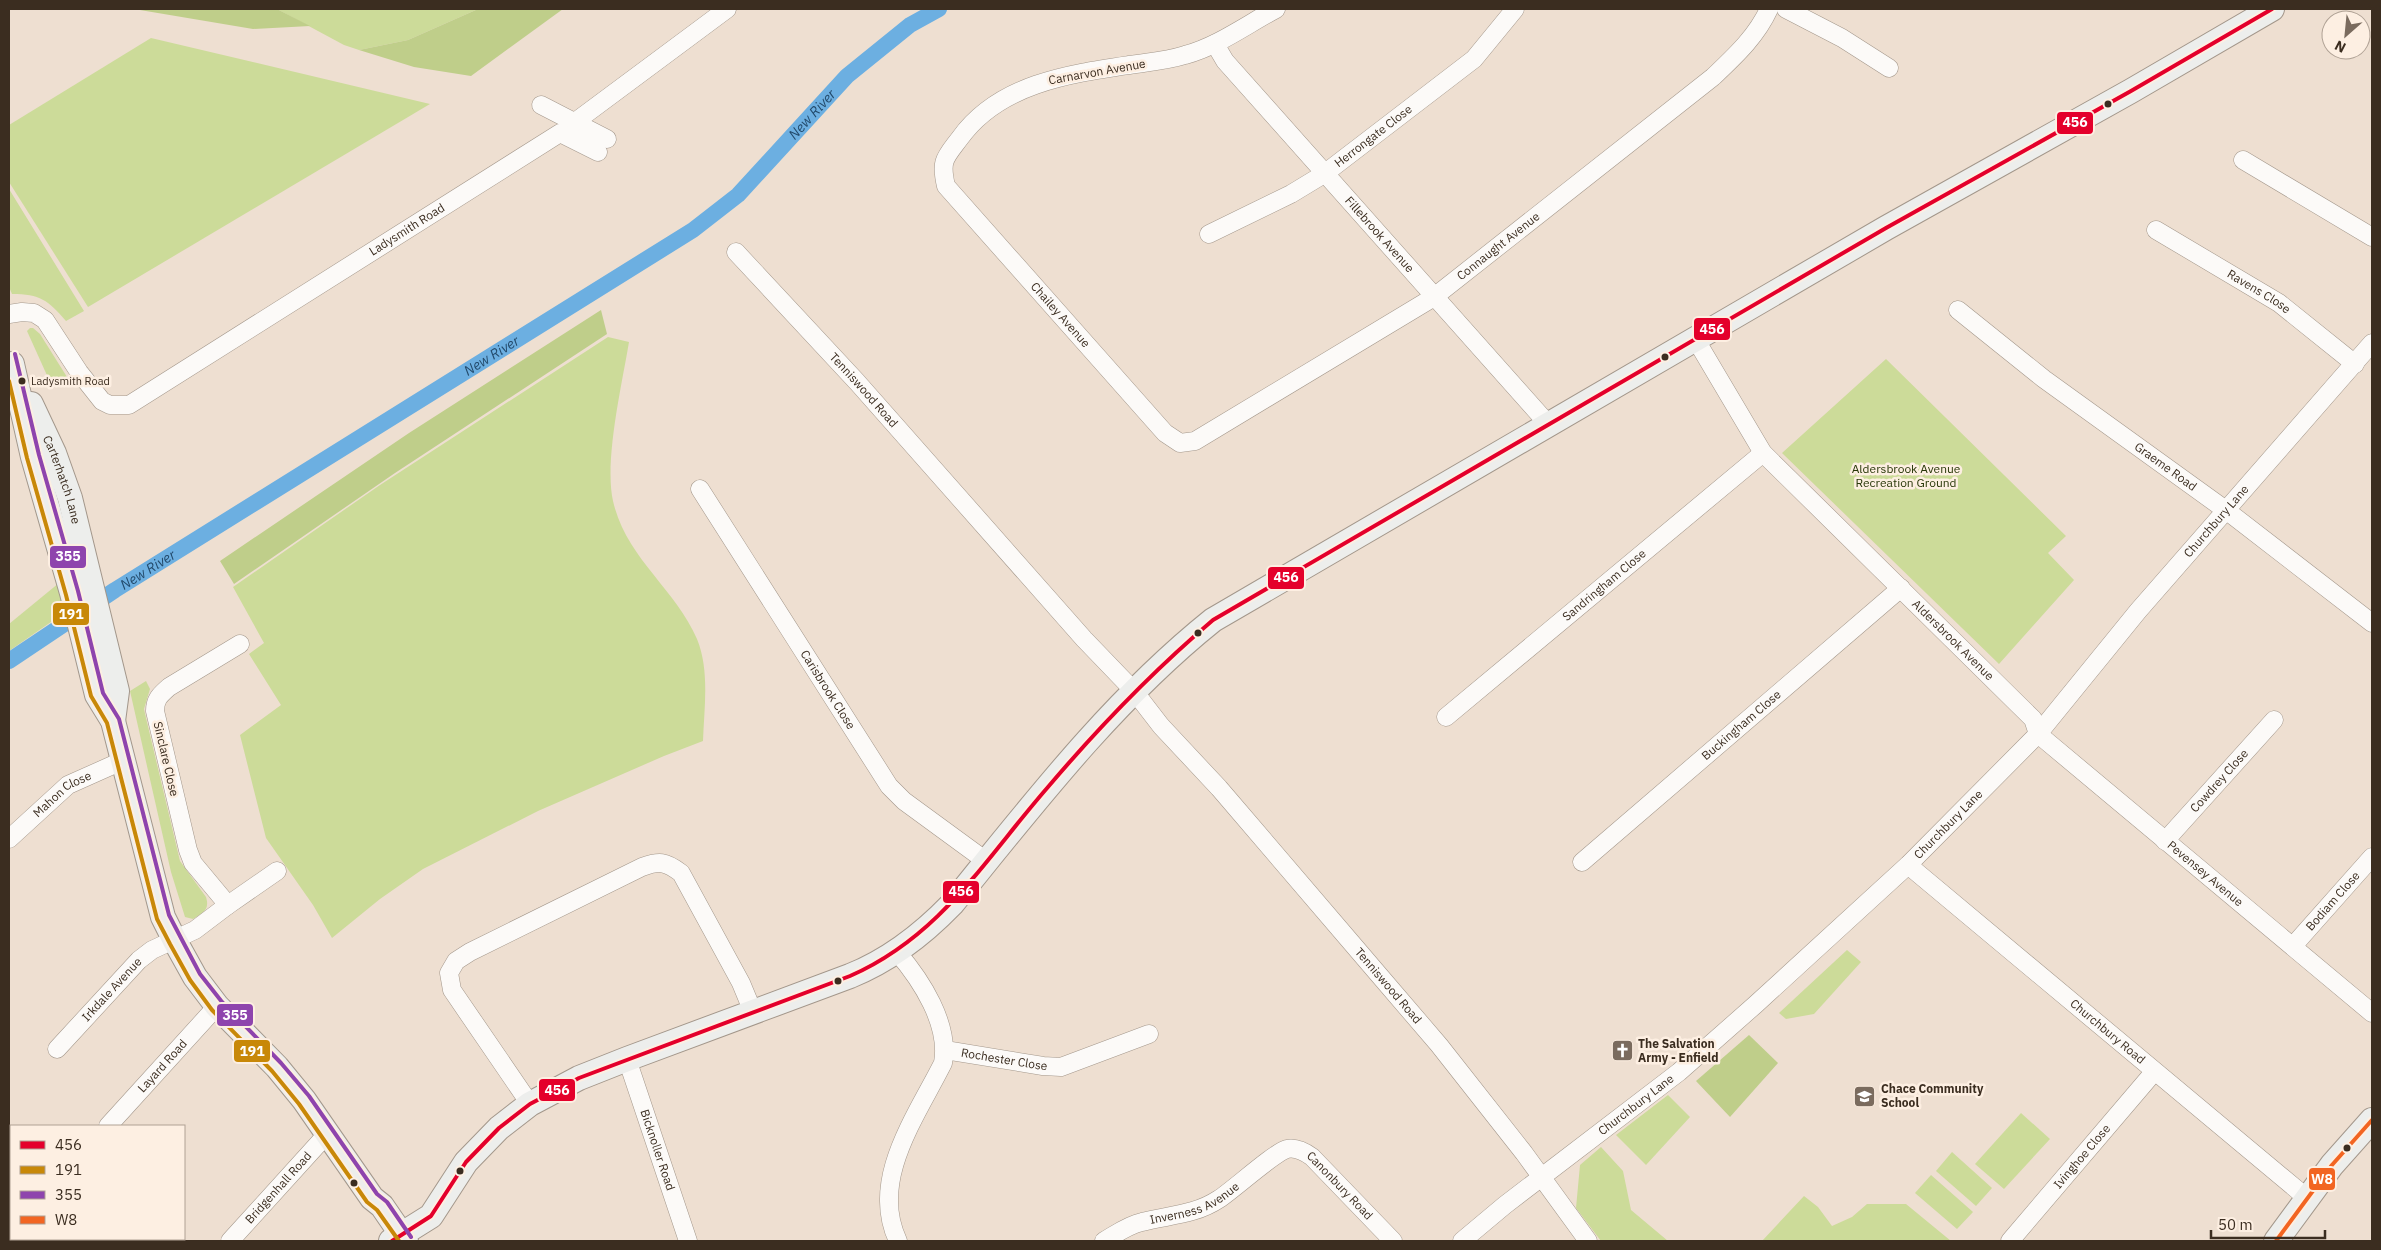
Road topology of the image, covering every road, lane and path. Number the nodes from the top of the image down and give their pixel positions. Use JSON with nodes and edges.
{"nodes":[{"id":1,"x":728,"y":9,"type":"edge"},
{"id":2,"x":1276,"y":9,"type":"edge"},
{"id":3,"x":1515,"y":9,"type":"edge"},
{"id":4,"x":1769,"y":9,"type":"edge"},
{"id":5,"x":1786,"y":9,"type":"edge"},
{"id":6,"x":2272,"y":9,"type":"edge"},
{"id":7,"x":1215,"y":44,"type":"junction"},
{"id":8,"x":1889,"y":68,"type":"dead end"},
{"id":9,"x":541,"y":104,"type":"dead end"},
{"id":10,"x":575,"y":122,"type":"junction"},
{"id":11,"x":2242,"y":160,"type":"dead end"},
{"id":12,"x":942,"y":168,"type":"joint"},
{"id":13,"x":1324,"y":174,"type":"junction"},
{"id":14,"x":2156,"y":230,"type":"dead end"},
{"id":15,"x":1209,"y":234,"type":"dead end"},
{"id":16,"x":2372,"y":237,"type":"edge"},
{"id":17,"x":736,"y":252,"type":"dead end"},
{"id":18,"x":1434,"y":297,"type":"junction"},
{"id":19,"x":1958,"y":310,"type":"dead end"},
{"id":20,"x":9,"y":314,"type":"edge"},
{"id":21,"x":1696,"y":340,"type":"junction"},
{"id":22,"x":2372,"y":343,"type":"edge"},
{"id":23,"x":11,"y":359,"type":"edge"},
{"id":24,"x":2355,"y":364,"type":"junction"},
{"id":25,"x":1548,"y":424,"type":"junction"},
{"id":26,"x":1195,"y":442,"type":"joint"},
{"id":27,"x":1763,"y":453,"type":"junction"},
{"id":28,"x":700,"y":489,"type":"dead end"},
{"id":29,"x":2227,"y":511,"type":"junction"},
{"id":30,"x":1901,"y":588,"type":"junction"},
{"id":31,"x":2372,"y":623,"type":"edge"},
{"id":32,"x":240,"y":644,"type":"dead end"},
{"id":33,"x":1134,"y":691,"type":"junction"},
{"id":34,"x":1446,"y":717,"type":"dead end"},
{"id":35,"x":2274,"y":720,"type":"dead end"},
{"id":36,"x":2038,"y":734,"type":"junction"},
{"id":37,"x":124,"y":760,"type":"junction"},
{"id":38,"x":9,"y":839,"type":"edge"},
{"id":39,"x":2165,"y":841,"type":"junction"},
{"id":40,"x":2372,"y":857,"type":"edge"},
{"id":41,"x":986,"y":862,"type":"junction"},
{"id":42,"x":1582,"y":862,"type":"dead end"},
{"id":43,"x":1908,"y":865,"type":"junction"},
{"id":44,"x":276,"y":872,"type":"dead end"},
{"id":45,"x":228,"y":905,"type":"junction"},
{"id":46,"x":175,"y":941,"type":"junction"},
{"id":47,"x":2292,"y":946,"type":"junction"},
{"id":48,"x":898,"y":952,"type":"junction"},
{"id":49,"x":217,"y":1006,"type":"junction"},
{"id":50,"x":753,"y":1012,"type":"junction"},
{"id":51,"x":2372,"y":1013,"type":"edge"},
{"id":52,"x":1148,"y":1034,"type":"dead end"},
{"id":53,"x":57,"y":1049,"type":"dead end"},
{"id":54,"x":945,"y":1050,"type":"junction"},
{"id":55,"x":627,"y":1059,"type":"junction"},
{"id":56,"x":2154,"y":1072,"type":"junction"},
{"id":57,"x":530,"y":1104,"type":"junction"},
{"id":58,"x":2372,"y":1120,"type":"edge"},
{"id":59,"x":109,"y":1125,"type":"edge"},
{"id":60,"x":328,"y":1133,"type":"junction"},
{"id":61,"x":1278,"y":1154,"type":"joint"},
{"id":62,"x":1540,"y":1178,"type":"junction"},
{"id":63,"x":2307,"y":1198,"type":"junction"},
{"id":64,"x":397,"y":1240,"type":"edge"},
{"id":65,"x":230,"y":1241,"type":"edge"},
{"id":66,"x":688,"y":1241,"type":"edge"},
{"id":67,"x":898,"y":1241,"type":"edge"},
{"id":68,"x":1104,"y":1241,"type":"edge"},
{"id":69,"x":1393,"y":1241,"type":"edge"},
{"id":70,"x":1462,"y":1241,"type":"edge"},
{"id":71,"x":1588,"y":1241,"type":"edge"},
{"id":72,"x":2010,"y":1241,"type":"edge"},
{"id":73,"x":2276,"y":1241,"type":"edge"}],
"edges":[{"from":1,"to":10,"type":"street"},
{"from":2,"to":7,"type":"street","name":"Carnarvon Avenue"},
{"from":3,"to":13,"type":"street","name":"Herrongate Close"},
{"from":4,"to":18,"type":"street","name":"Connaught Avenue"},
{"from":5,"to":8,"type":"street"},
{"from":6,"to":21,"type":"street"},
{"from":7,"to":12,"type":"street","name":"Carnarvon Avenue"},
{"from":7,"to":13,"type":"street","name":"Fillebrook Avenue"},
{"from":9,"to":10,"type":"street"},
{"from":10,"to":20,"type":"street","name":"Ladysmith Road"},
{"from":11,"to":16,"type":"street"},
{"from":12,"to":26,"type":"street","name":"Chailey Avenue"},
{"from":13,"to":15,"type":"street","name":"Herrongate Close"},
{"from":13,"to":18,"type":"street","name":"Fillebrook Avenue"},
{"from":14,"to":24,"type":"street","name":"Ravens Close"},
{"from":17,"to":33,"type":"street","name":"Tenniswood Road"},
{"from":18,"to":25,"type":"street","name":"Fillebrook Avenue"},
{"from":18,"to":26,"type":"street","name":"Connaught Avenue"},
{"from":19,"to":29,"type":"street","name":"Graeme Road"},
{"from":21,"to":25,"type":"street"},
{"from":21,"to":27,"type":"street","name":"Aldersbrook Avenue"},
{"from":22,"to":24,"type":"street","name":"Churchbury Lane"},
{"from":23,"to":37,"type":"street","name":"Carterhatch Lane"},
{"from":24,"to":29,"type":"street","name":"Churchbury Lane"},
{"from":25,"to":33,"type":"street"},
{"from":27,"to":30,"type":"street","name":"Aldersbrook Avenue"},
{"from":27,"to":34,"type":"street","name":"Sandringham Close"},
{"from":28,"to":41,"type":"street","name":"Carisbrook Close"},
{"from":29,"to":31,"type":"street","name":"Graeme Road"},
{"from":29,"to":36,"type":"street","name":"Churchbury Lane"},
{"from":30,"to":36,"type":"street","name":"Aldersbrook Avenue"},
{"from":30,"to":42,"type":"street","name":"Buckingham Close"},
{"from":32,"to":45,"type":"street","name":"Sinclare Close"},
{"from":33,"to":41,"type":"street"},
{"from":33,"to":62,"type":"street","name":"Tenniswood Road"},
{"from":35,"to":39,"type":"street","name":"Cowdrey Close"},
{"from":36,"to":39,"type":"street","name":"Pevensey Avenue"},
{"from":36,"to":43,"type":"street","name":"Churchbury Lane"},
{"from":37,"to":38,"type":"street","name":"Mahon Close"},
{"from":37,"to":46,"type":"street","name":"Carterhatch Lane"},
{"from":39,"to":47,"type":"street","name":"Pevensey Avenue"},
{"from":40,"to":47,"type":"street","name":"Bodiam Close"},
{"from":41,"to":48,"type":"street"},
{"from":43,"to":56,"type":"street","name":"Churchbury Road"},
{"from":43,"to":62,"type":"street","name":"Churchbury Lane"},
{"from":44,"to":45,"type":"street"},
{"from":45,"to":46,"type":"street"},
{"from":46,"to":49,"type":"street","name":"Carterhatch Lane"},
{"from":46,"to":53,"type":"street","name":"Irkdale Avenue"},
{"from":47,"to":51,"type":"street","name":"Pevensey Avenue"},
{"from":48,"to":50,"type":"street"},
{"from":48,"to":54,"type":"street"},
{"from":49,"to":59,"type":"street","name":"Layard Road"},
{"from":49,"to":60,"type":"street","name":"Carterhatch Lane"},
{"from":50,"to":55,"type":"street"},
{"from":50,"to":57,"type":"street"},
{"from":52,"to":54,"type":"street","name":"Rochester Close"},
{"from":54,"to":67,"type":"street"},
{"from":55,"to":57,"type":"street"},
{"from":55,"to":66,"type":"street","name":"Bicknoller Road"},
{"from":56,"to":63,"type":"street","name":"Churchbury Road"},
{"from":56,"to":72,"type":"street","name":"Ivinghoe Close"},
{"from":57,"to":64,"type":"street"},
{"from":58,"to":63,"type":"street"},
{"from":60,"to":64,"type":"street","name":"Carterhatch Lane"},
{"from":60,"to":65,"type":"street","name":"Bridgenhall Road"},
{"from":61,"to":68,"type":"street","name":"Inverness Avenue"},
{"from":61,"to":69,"type":"street","name":"Canonbury Road"},
{"from":62,"to":70,"type":"street","name":"Churchbury Lane"},
{"from":62,"to":71,"type":"street","name":"Tenniswood Road"},
{"from":63,"to":73,"type":"street"}]}
